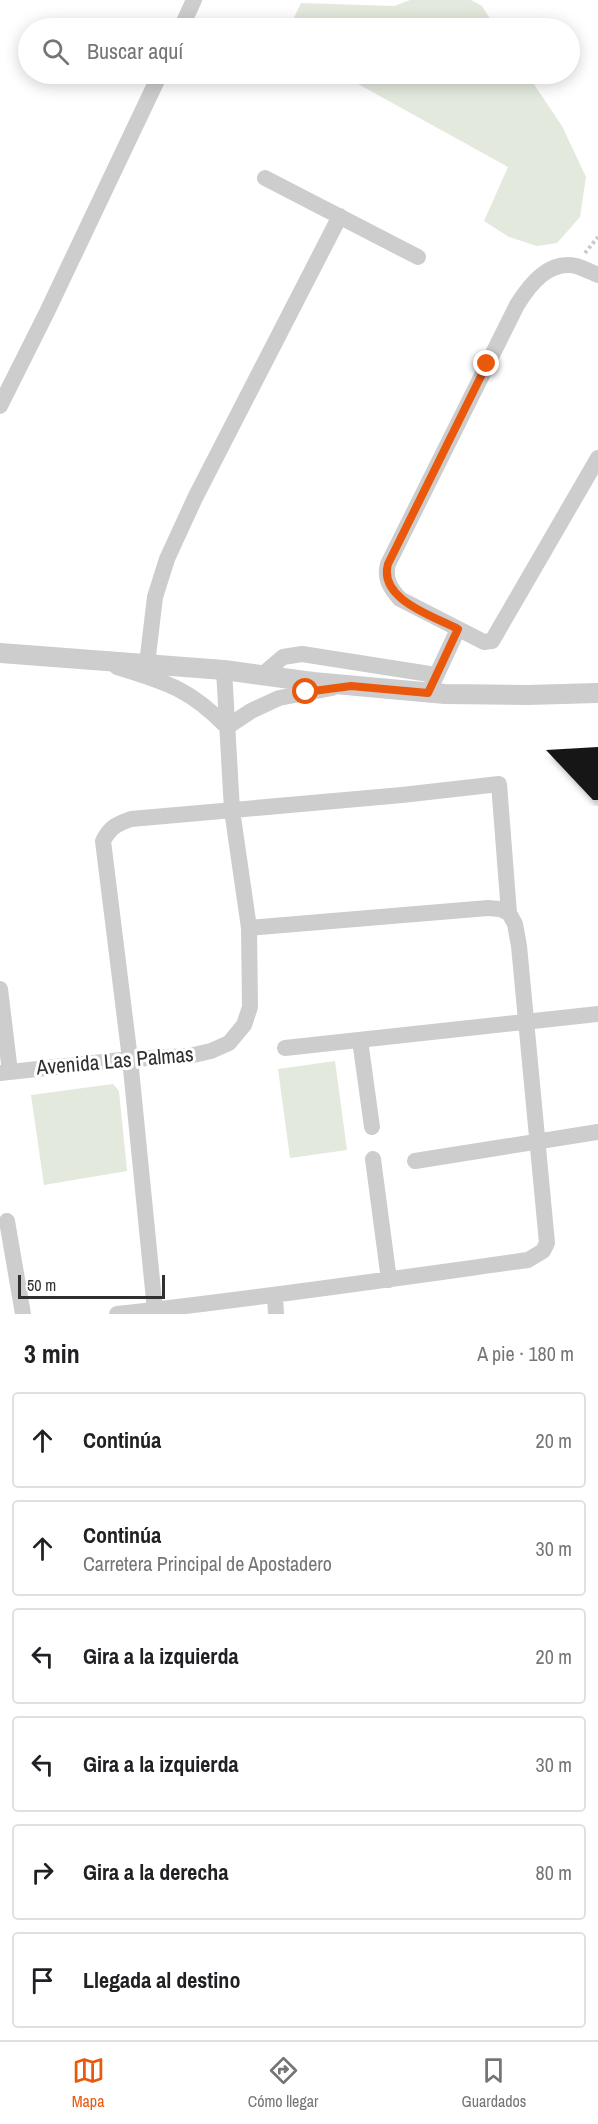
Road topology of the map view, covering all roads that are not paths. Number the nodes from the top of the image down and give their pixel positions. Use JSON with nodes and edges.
{"nodes":[{"id":1,"x":194,"y":0,"type":"edge"},
{"id":2,"x":186,"y":18,"type":"edge"},
{"id":3,"x":155,"y":84,"type":"edge"},
{"id":4,"x":265,"y":178,"type":"dead end"},
{"id":5,"x":340,"y":216,"type":"junction"},
{"id":6,"x":418,"y":256,"type":"dead end"},
{"id":7,"x":598,"y":275,"type":"edge"},
{"id":8,"x":0,"y":406,"type":"edge"},
{"id":9,"x":598,"y":458,"type":"edge"},
{"id":10,"x":458,"y":629,"type":"junction"},
{"id":11,"x":0,"y":653,"type":"edge"},
{"id":12,"x":98,"y":661,"type":"junction"},
{"id":13,"x":147,"y":664,"type":"junction"},
{"id":14,"x":224,"y":670,"type":"junction"},
{"id":15,"x":262,"y":675,"type":"junction"},
{"id":16,"x":432,"y":684,"type":"junction"},
{"id":17,"x":351,"y":686,"type":"junction"},
{"id":18,"x":598,"y":693,"type":"edge"},
{"id":19,"x":227,"y":727,"type":"junction"},
{"id":20,"x":232,"y":810,"type":"junction"},
{"id":21,"x":509,"y":913,"type":"junction"},
{"id":22,"x":249,"y":928,"type":"junction"},
{"id":23,"x":0,"y":989,"type":"edge"},
{"id":24,"x":598,"y":1014,"type":"edge"},
{"id":25,"x":526,"y":1022,"type":"junction"},
{"id":26,"x":360,"y":1040,"type":"junction"},
{"id":27,"x":285,"y":1048,"type":"dead end"},
{"id":28,"x":130,"y":1059,"type":"junction"},
{"id":29,"x":5,"y":1072,"type":"edge"},
{"id":30,"x":372,"y":1127,"type":"dead end"},
{"id":31,"x":598,"y":1132,"type":"edge"},
{"id":32,"x":537,"y":1142,"type":"junction"},
{"id":33,"x":373,"y":1159,"type":"dead end"},
{"id":34,"x":415,"y":1161,"type":"dead end"},
{"id":35,"x":7,"y":1221,"type":"dead end"},
{"id":36,"x":389,"y":1280,"type":"junction"},
{"id":37,"x":275,"y":1296,"type":"junction"},
{"id":38,"x":155,"y":1310,"type":"junction"},
{"id":39,"x":23,"y":1314,"type":"edge"},
{"id":40,"x":117,"y":1314,"type":"edge"},
{"id":41,"x":276,"y":1314,"type":"edge"}],
"edges":[{"from":1,"to":2,"type":"street"},
{"from":3,"to":8,"type":"street"},
{"from":4,"to":5,"type":"street"},
{"from":5,"to":6,"type":"street"},
{"from":5,"to":13,"type":"street"},
{"from":7,"to":10,"type":"street"},
{"from":9,"to":10,"type":"street"},
{"from":10,"to":16,"type":"street"},
{"from":11,"to":12,"type":"street"},
{"from":12,"to":13,"type":"street"},
{"from":12,"to":19,"type":"street"},
{"from":13,"to":14,"type":"street"},
{"from":14,"to":15,"type":"street"},
{"from":14,"to":19,"type":"street"},
{"from":15,"to":16,"type":"street"},
{"from":15,"to":17,"type":"street"},
{"from":16,"to":17,"type":"street"},
{"from":16,"to":18,"type":"street"},
{"from":17,"to":19,"type":"street"},
{"from":19,"to":20,"type":"street"},
{"from":20,"to":21,"type":"street"},
{"from":20,"to":22,"type":"street"},
{"from":20,"to":28,"type":"street"},
{"from":21,"to":22,"type":"street"},
{"from":21,"to":25,"type":"street"},
{"from":22,"to":28,"type":"street","name":"Avenida Las Palmas"},
{"from":23,"to":29,"type":"street"},
{"from":24,"to":25,"type":"street"},
{"from":25,"to":26,"type":"street"},
{"from":25,"to":32,"type":"street"},
{"from":26,"to":27,"type":"street"},
{"from":26,"to":30,"type":"street"},
{"from":28,"to":29,"type":"street","name":"Avenida Las Palmas"},
{"from":28,"to":38,"type":"street"},
{"from":31,"to":32,"type":"street"},
{"from":32,"to":34,"type":"street"},
{"from":32,"to":36,"type":"street"},
{"from":33,"to":36,"type":"street"},
{"from":35,"to":39,"type":"street"},
{"from":36,"to":37,"type":"street"},
{"from":37,"to":38,"type":"street"},
{"from":37,"to":41,"type":"street"},
{"from":38,"to":40,"type":"street"}]}
